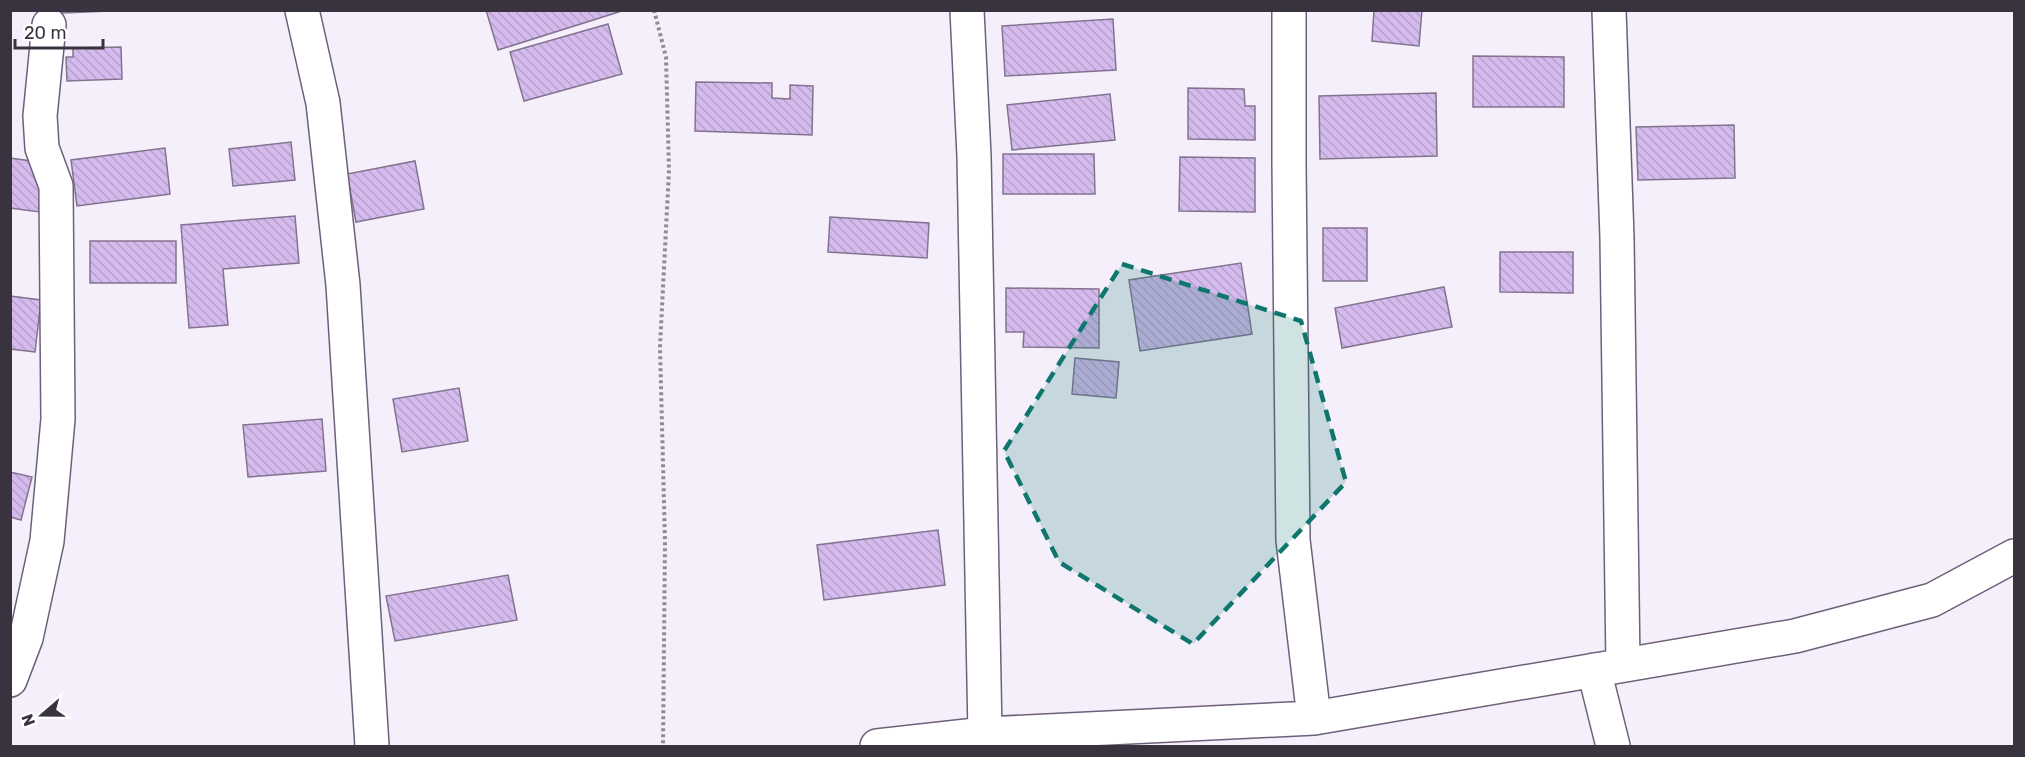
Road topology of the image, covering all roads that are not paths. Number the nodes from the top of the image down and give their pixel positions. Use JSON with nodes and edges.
{"nodes":[{"id":1,"x":302,"y":10,"type":"edge"},
{"id":2,"x":967,"y":10,"type":"edge"},
{"id":3,"x":1289,"y":10,"type":"edge"},
{"id":4,"x":1609,"y":10,"type":"edge"},
{"id":5,"x":49,"y":25,"type":"dead end"},
{"id":6,"x":2014,"y":556,"type":"edge"},
{"id":7,"x":1609,"y":668,"type":"junction"},
{"id":8,"x":10,"y":680,"type":"edge"},
{"id":9,"x":1314,"y":718,"type":"junction"},
{"id":10,"x":985,"y":734,"type":"junction"},
{"id":11,"x":372,"y":747,"type":"edge"},
{"id":12,"x":877,"y":747,"type":"edge"},
{"id":13,"x":1613,"y":747,"type":"edge"}],
"edges":[{"from":1,"to":11,"type":"street"},
{"from":2,"to":10,"type":"street"},
{"from":3,"to":9,"type":"street"},
{"from":4,"to":7,"type":"street"},
{"from":5,"to":8,"type":"street"},
{"from":6,"to":7,"type":"street"},
{"from":7,"to":9,"type":"street"},
{"from":7,"to":13,"type":"street"},
{"from":9,"to":10,"type":"street"},
{"from":10,"to":12,"type":"street"}]}
